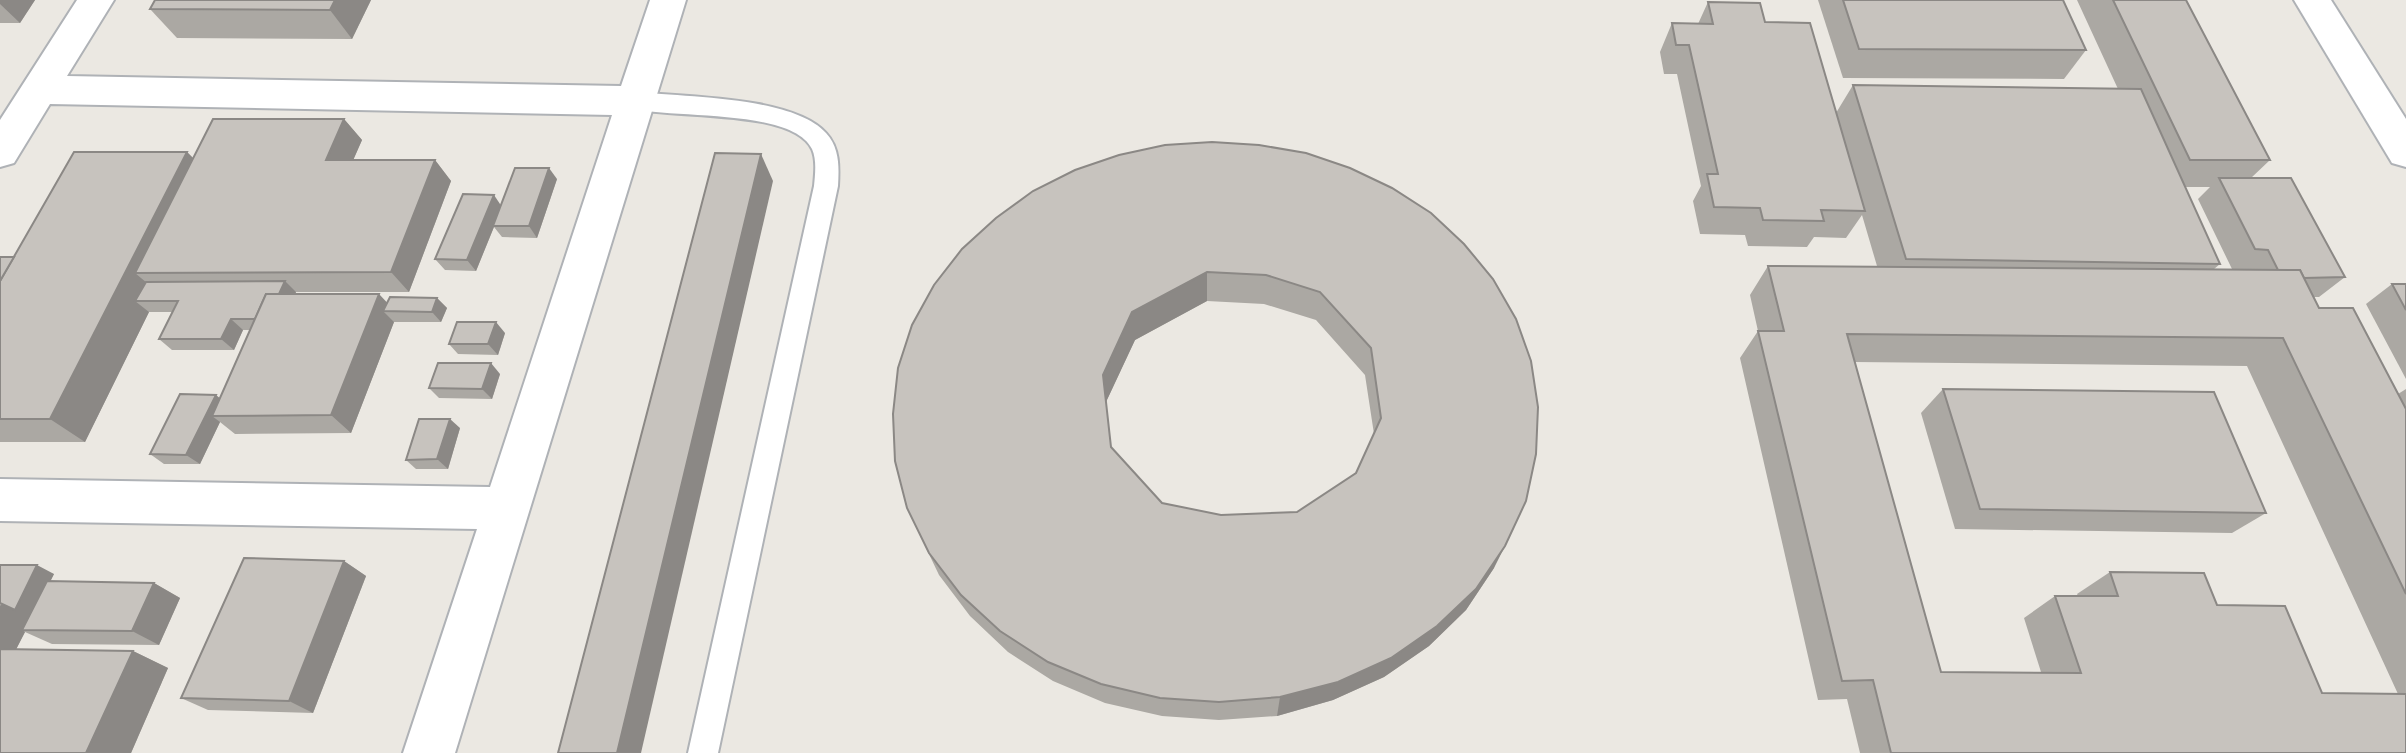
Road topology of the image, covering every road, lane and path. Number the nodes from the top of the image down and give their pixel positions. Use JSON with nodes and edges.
{"nodes":[{"id":1,"x":96,"y":0,"type":"edge"},
{"id":2,"x":668,"y":0,"type":"edge"},
{"id":3,"x":2312,"y":0,"type":"edge"},
{"id":4,"x":39,"y":90,"type":"junction"},
{"id":5,"x":635,"y":101,"type":"junction"},
{"id":6,"x":0,"y":152,"type":"edge"},
{"id":7,"x":2406,"y":152,"type":"edge"},
{"id":8,"x":0,"y":500,"type":"edge"},
{"id":9,"x":508,"y":508,"type":"junction"},
{"id":10,"x":429,"y":753,"type":"edge"},
{"id":11,"x":703,"y":753,"type":"edge"}],
"edges":[{"from":1,"to":4,"type":"street"},
{"from":2,"to":5,"type":"street"},
{"from":3,"to":7,"type":"street"},
{"from":4,"to":5,"type":"street"},
{"from":4,"to":6,"type":"street"},
{"from":5,"to":9,"type":"street"},
{"from":5,"to":11,"type":"lane"},
{"from":8,"to":9,"type":"street"},
{"from":9,"to":10,"type":"street"}]}
